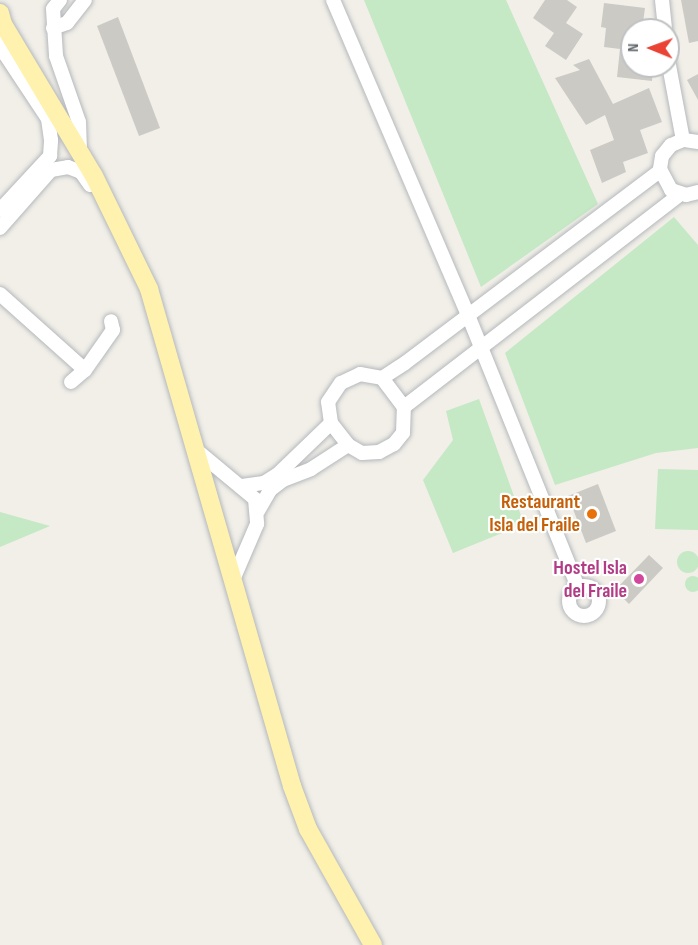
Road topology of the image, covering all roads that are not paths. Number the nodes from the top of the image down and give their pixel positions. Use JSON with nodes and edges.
{"nodes":[{"id":1,"x":60,"y":0,"type":"edge"},
{"id":2,"x":86,"y":0,"type":"edge"},
{"id":3,"x":333,"y":0,"type":"edge"},
{"id":4,"x":662,"y":0,"type":"edge"},
{"id":5,"x":664,"y":18,"type":"edge"},
{"id":6,"x":1,"y":19,"type":"edge"},
{"id":7,"x":52,"y":28,"type":"junction"},
{"id":8,"x":671,"y":78,"type":"edge"},
{"id":9,"x":683,"y":140,"type":"junction"},
{"id":10,"x":698,"y":142,"type":"edge"},
{"id":11,"x":80,"y":153,"type":"junction"},
{"id":12,"x":660,"y":171,"type":"junction"},
{"id":13,"x":698,"y":192,"type":"edge"},
{"id":14,"x":681,"y":194,"type":"junction"},
{"id":15,"x":11,"y":205,"type":"edge"},
{"id":16,"x":114,"y":216,"type":"junction"},
{"id":17,"x":0,"y":228,"type":"edge"},
{"id":18,"x":0,"y":294,"type":"edge"},
{"id":19,"x":468,"y":315,"type":"junction"},
{"id":20,"x":111,"y":321,"type":"dead end"},
{"id":21,"x":482,"y":348,"type":"junction"},
{"id":22,"x":85,"y":370,"type":"junction"},
{"id":23,"x":382,"y":378,"type":"junction"},
{"id":24,"x":71,"y":382,"type":"dead end"},
{"id":25,"x":404,"y":407,"type":"junction"},
{"id":26,"x":331,"y":423,"type":"junction"},
{"id":27,"x":348,"y":446,"type":"junction"},
{"id":28,"x":194,"y":448,"type":"junction"},
{"id":29,"x":238,"y":483,"type":"junction"},
{"id":30,"x":205,"y":486,"type":"junction"},
{"id":31,"x":258,"y":511,"type":"junction"},
{"id":32,"x":250,"y":540,"type":"junction"},
{"id":33,"x":224,"y":552,"type":"junction"},
{"id":34,"x":233,"y":580,"type":"junction"},
{"id":35,"x":578,"y":587,"type":"dead end"},
{"id":36,"x":373,"y":945,"type":"edge"}],
"edges":[{"from":1,"to":7,"type":"street"},
{"from":2,"to":7,"type":"street"},
{"from":3,"to":19,"type":"street"},
{"from":4,"to":5,"type":"street"},
{"from":6,"to":11,"type":"main road"},
{"from":6,"to":15,"type":"street"},
{"from":7,"to":11,"type":"street"},
{"from":8,"to":9,"type":"street"},
{"from":9,"to":10,"type":"street"},
{"from":9,"to":12,"type":"street"},
{"from":11,"to":16,"type":"main road"},
{"from":12,"to":14,"type":"street"},
{"from":12,"to":19,"type":"street"},
{"from":13,"to":14,"type":"street"},
{"from":14,"to":21,"type":"street"},
{"from":15,"to":16,"type":"street"},
{"from":15,"to":17,"type":"street"},
{"from":16,"to":28,"type":"main road"},
{"from":18,"to":22,"type":"street"},
{"from":19,"to":21,"type":"street"},
{"from":19,"to":23,"type":"street"},
{"from":20,"to":22,"type":"street"},
{"from":21,"to":25,"type":"street"},
{"from":21,"to":35,"type":"street"},
{"from":22,"to":24,"type":"street"},
{"from":23,"to":25,"type":"street"},
{"from":23,"to":26,"type":"street"},
{"from":25,"to":27,"type":"street"},
{"from":26,"to":27,"type":"street"},
{"from":26,"to":29,"type":"street"},
{"from":27,"to":31,"type":"street"},
{"from":28,"to":29,"type":"street"},
{"from":28,"to":30,"type":"main road"},
{"from":29,"to":30,"type":"street"},
{"from":29,"to":31,"type":"street"},
{"from":30,"to":33,"type":"main road"},
{"from":31,"to":32,"type":"street"},
{"from":32,"to":33,"type":"street"},
{"from":32,"to":34,"type":"street"},
{"from":33,"to":34,"type":"main road"},
{"from":34,"to":36,"type":"main road"}]}
